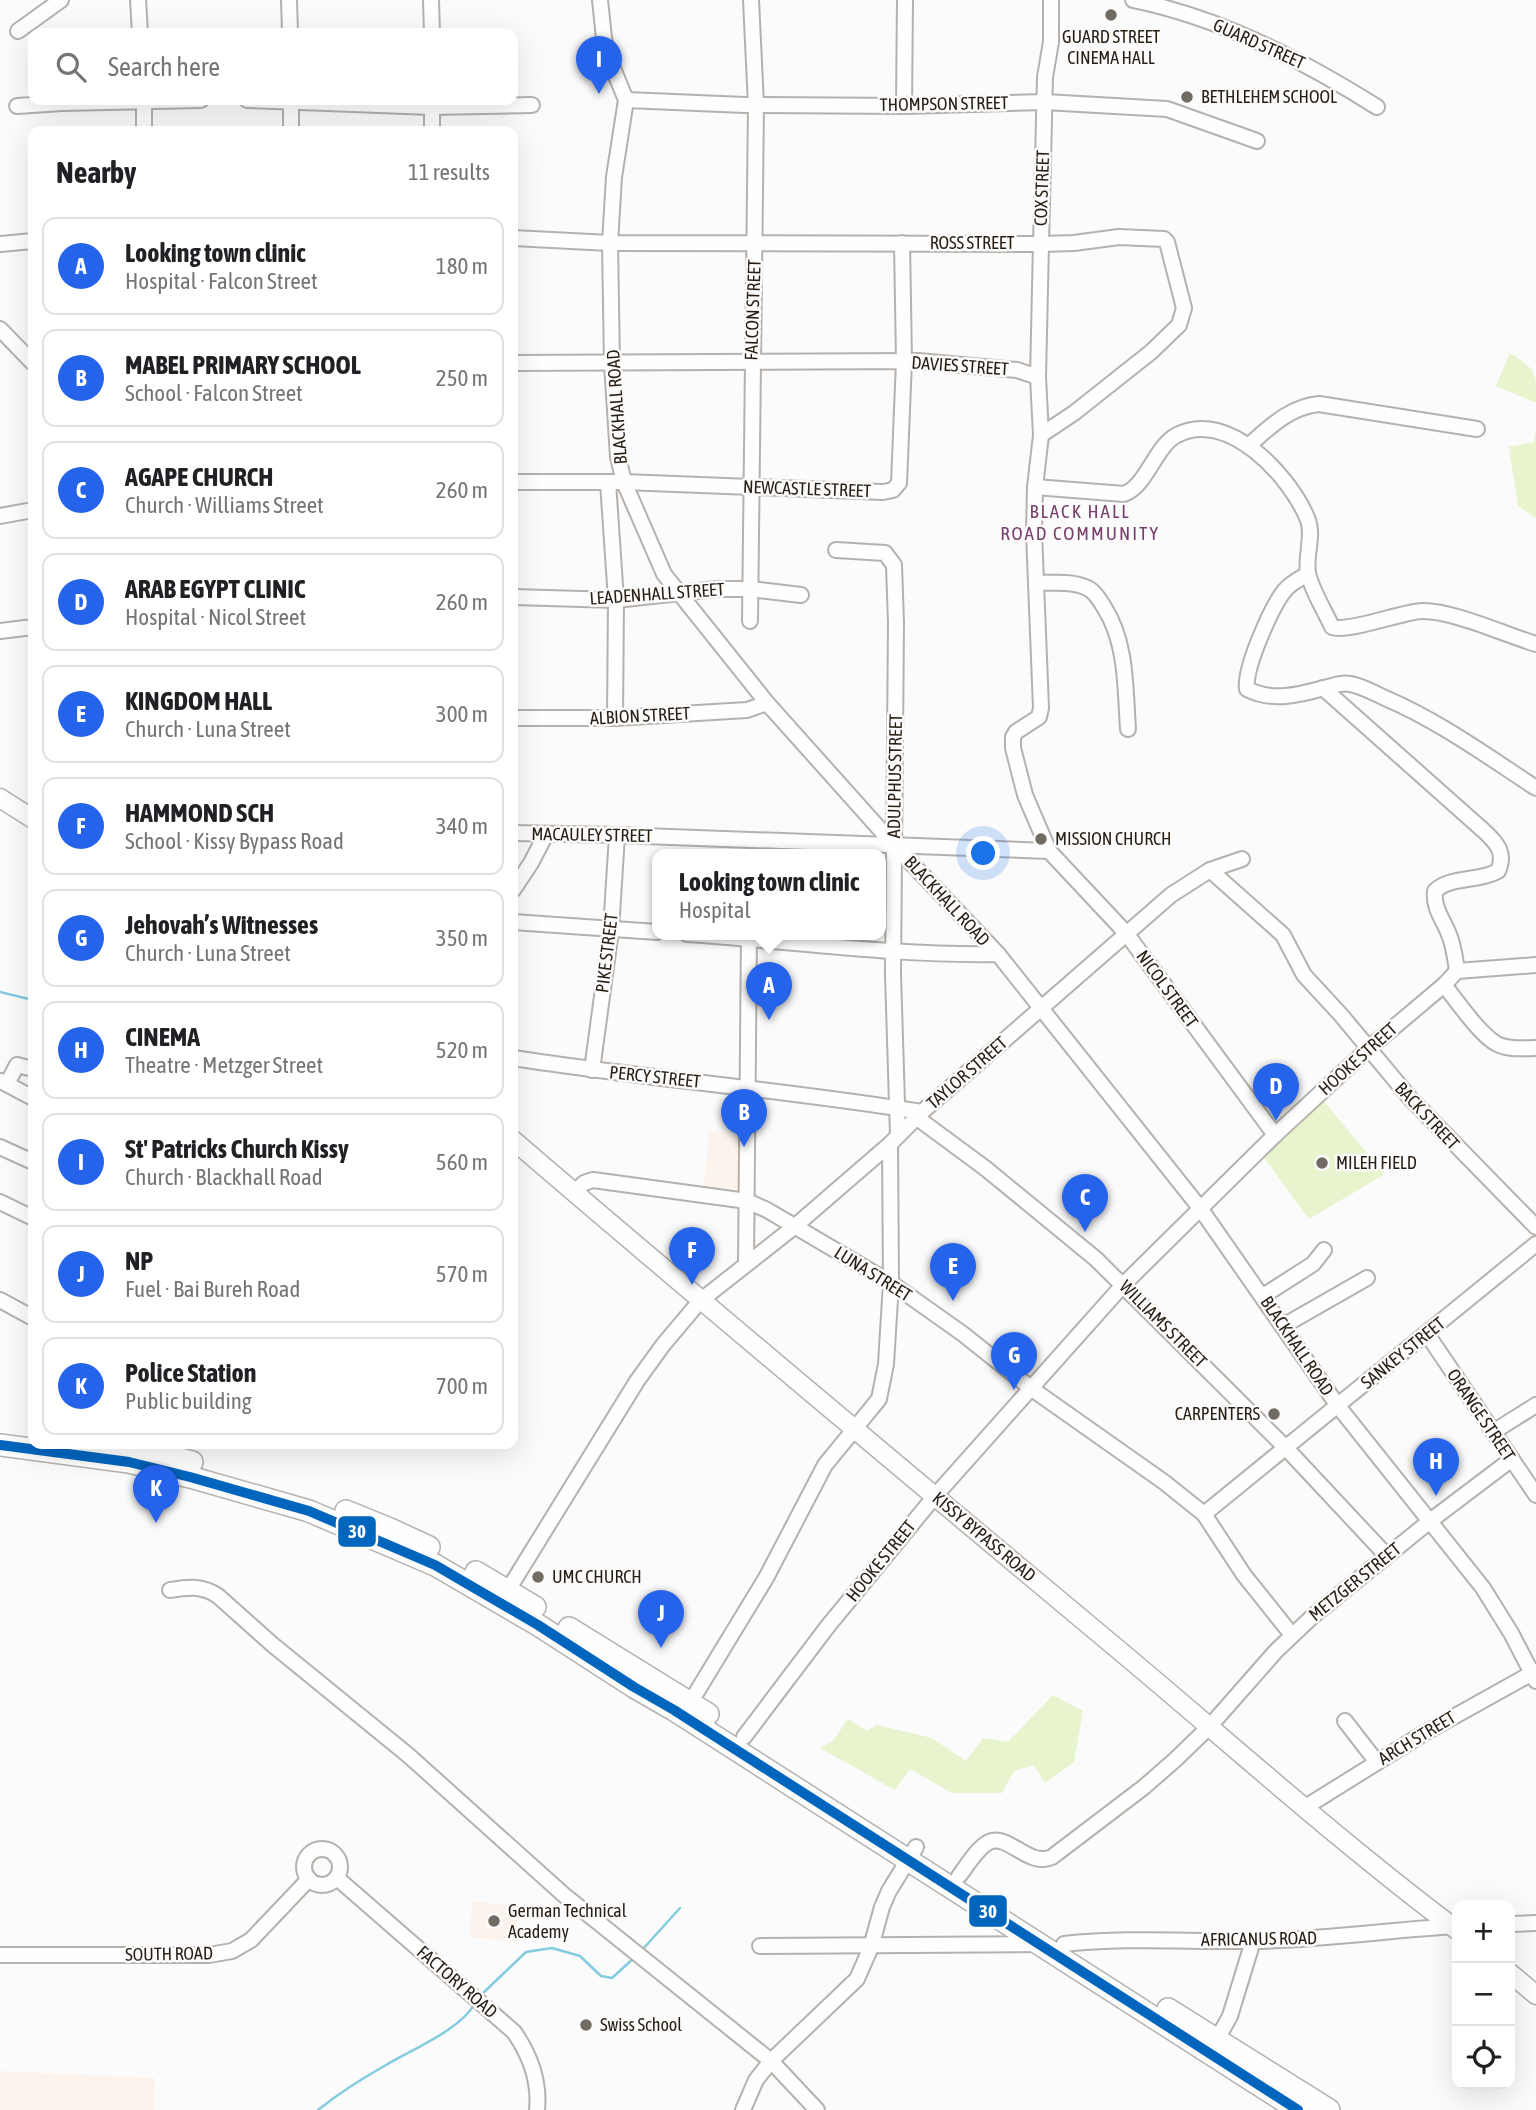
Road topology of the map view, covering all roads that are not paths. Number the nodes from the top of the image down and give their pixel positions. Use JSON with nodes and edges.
{"nodes":[{"id":1,"x":61,"y":0,"type":"edge"},
{"id":2,"x":138,"y":0,"type":"edge"},
{"id":3,"x":289,"y":0,"type":"edge"},
{"id":4,"x":431,"y":0,"type":"edge"},
{"id":5,"x":600,"y":0,"type":"edge"},
{"id":6,"x":751,"y":0,"type":"edge"},
{"id":7,"x":905,"y":0,"type":"edge"},
{"id":8,"x":1051,"y":0,"type":"edge"},
{"id":9,"x":1133,"y":0,"type":"edge"},
{"id":10,"x":140,"y":28,"type":"edge"},
{"id":11,"x":290,"y":28,"type":"edge"},
{"id":12,"x":432,"y":28,"type":"edge"},
{"id":13,"x":18,"y":30,"type":"dead end"},
{"id":14,"x":626,"y":100,"type":"junction"},
{"id":15,"x":1045,"y":102,"type":"junction"},
{"id":16,"x":32,"y":105,"type":"edge"},
{"id":17,"x":144,"y":105,"type":"edge"},
{"id":18,"x":291,"y":105,"type":"edge"},
{"id":19,"x":432,"y":105,"type":"edge"},
{"id":20,"x":518,"y":105,"type":"edge"},
{"id":21,"x":532,"y":105,"type":"dead end"},
{"id":22,"x":756,"y":105,"type":"junction"},
{"id":23,"x":17,"y":106,"type":"dead end"},
{"id":24,"x":904,"y":106,"type":"junction"},
{"id":25,"x":1377,"y":107,"type":"dead end"},
{"id":26,"x":144,"y":126,"type":"edge"},
{"id":27,"x":292,"y":126,"type":"edge"},
{"id":28,"x":432,"y":126,"type":"edge"},
{"id":29,"x":1257,"y":141,"type":"dead end"},
{"id":30,"x":518,"y":239,"type":"edge"},
{"id":31,"x":28,"y":241,"type":"edge"},
{"id":32,"x":610,"y":243,"type":"junction"},
{"id":33,"x":755,"y":243,"type":"junction"},
{"id":34,"x":902,"y":243,"type":"junction"},
{"id":35,"x":0,"y":244,"type":"edge"},
{"id":36,"x":1041,"y":244,"type":"junction"},
{"id":37,"x":0,"y":329,"type":"edge"},
{"id":38,"x":28,"y":358,"type":"edge"},
{"id":39,"x":904,"y":361,"type":"junction"},
{"id":40,"x":518,"y":363,"type":"edge"},
{"id":41,"x":752,"y":363,"type":"junction"},
{"id":42,"x":612,"y":364,"type":"junction"},
{"id":43,"x":1038,"y":377,"type":"junction"},
{"id":44,"x":1477,"y":429,"type":"dead end"},
{"id":45,"x":1041,"y":435,"type":"junction"},
{"id":46,"x":1248,"y":446,"type":"junction"},
{"id":47,"x":518,"y":482,"type":"edge"},
{"id":48,"x":608,"y":482,"type":"junction"},
{"id":49,"x":624,"y":482,"type":"junction"},
{"id":50,"x":752,"y":486,"type":"junction"},
{"id":51,"x":1035,"y":486,"type":"junction"},
{"id":52,"x":28,"y":511,"type":"edge"},
{"id":53,"x":0,"y":516,"type":"edge"},
{"id":54,"x":836,"y":550,"type":"dead end"},
{"id":55,"x":1308,"y":574,"type":"junction"},
{"id":56,"x":1036,"y":583,"type":"junction"},
{"id":57,"x":750,"y":589,"type":"junction"},
{"id":58,"x":679,"y":595,"type":"junction"},
{"id":59,"x":801,"y":595,"type":"dead end"},
{"id":60,"x":518,"y":597,"type":"edge"},
{"id":61,"x":616,"y":600,"type":"junction"},
{"id":62,"x":750,"y":621,"type":"dead end"},
{"id":63,"x":28,"y":628,"type":"edge"},
{"id":64,"x":0,"y":631,"type":"edge"},
{"id":65,"x":1536,"y":644,"type":"edge"},
{"id":66,"x":1323,"y":688,"type":"junction"},
{"id":67,"x":767,"y":703,"type":"junction"},
{"id":68,"x":518,"y":718,"type":"edge"},
{"id":69,"x":615,"y":718,"type":"junction"},
{"id":70,"x":1128,"y":729,"type":"dead end"},
{"id":71,"x":1536,"y":788,"type":"edge"},
{"id":72,"x":0,"y":798,"type":"edge"},
{"id":73,"x":28,"y":816,"type":"edge"},
{"id":74,"x":518,"y":833,"type":"edge"},
{"id":75,"x":546,"y":834,"type":"junction"},
{"id":76,"x":617,"y":835,"type":"junction"},
{"id":77,"x":894,"y":845,"type":"junction"},
{"id":78,"x":749,"y":847,"type":"edge"},
{"id":79,"x":1049,"y":851,"type":"junction"},
{"id":80,"x":1242,"y":859,"type":"dead end"},
{"id":81,"x":1210,"y":870,"type":"junction"},
{"id":82,"x":518,"y":882,"type":"edge"},
{"id":83,"x":518,"y":922,"type":"edge"},
{"id":84,"x":611,"y":930,"type":"junction"},
{"id":85,"x":652,"y":932,"type":"edge"},
{"id":86,"x":1126,"y":933,"type":"junction"},
{"id":87,"x":748,"y":940,"type":"edge"},
{"id":88,"x":784,"y":940,"type":"edge"},
{"id":89,"x":893,"y":952,"type":"junction"},
{"id":90,"x":998,"y":954,"type":"junction"},
{"id":91,"x":1536,"y":965,"type":"edge"},
{"id":92,"x":1457,"y":971,"type":"junction"},
{"id":93,"x":1444,"y":985,"type":"junction"},
{"id":94,"x":1041,"y":1007,"type":"junction"},
{"id":95,"x":1536,"y":1048,"type":"edge"},
{"id":96,"x":1368,"y":1049,"type":"junction"},
{"id":97,"x":518,"y":1059,"type":"edge"},
{"id":98,"x":28,"y":1068,"type":"edge"},
{"id":99,"x":592,"y":1070,"type":"junction"},
{"id":100,"x":3,"y":1082,"type":"edge"},
{"id":101,"x":748,"y":1087,"type":"junction"},
{"id":102,"x":28,"y":1095,"type":"edge"},
{"id":103,"x":897,"y":1108,"type":"junction"},
{"id":104,"x":919,"y":1114,"type":"junction"},
{"id":105,"x":1275,"y":1135,"type":"junction"},
{"id":106,"x":894,"y":1140,"type":"junction"},
{"id":107,"x":518,"y":1144,"type":"edge"},
{"id":108,"x":0,"y":1147,"type":"edge"},
{"id":109,"x":28,"y":1160,"type":"edge"},
{"id":110,"x":574,"y":1193,"type":"junction"},
{"id":111,"x":747,"y":1200,"type":"junction"},
{"id":112,"x":0,"y":1202,"type":"edge"},
{"id":113,"x":1200,"y":1208,"type":"junction"},
{"id":114,"x":28,"y":1216,"type":"edge"},
{"id":115,"x":794,"y":1227,"type":"junction"},
{"id":116,"x":1536,"y":1227,"type":"edge"},
{"id":117,"x":1536,"y":1244,"type":"edge"},
{"id":118,"x":1324,"y":1250,"type":"dead end"},
{"id":119,"x":746,"y":1263,"type":"junction"},
{"id":120,"x":1367,"y":1278,"type":"dead end"},
{"id":121,"x":891,"y":1283,"type":"junction"},
{"id":122,"x":1123,"y":1285,"type":"junction"},
{"id":123,"x":1263,"y":1296,"type":"junction"},
{"id":124,"x":0,"y":1300,"type":"edge"},
{"id":125,"x":700,"y":1301,"type":"junction"},
{"id":126,"x":28,"y":1315,"type":"edge"},
{"id":127,"x":1283,"y":1326,"type":"junction"},
{"id":128,"x":1427,"y":1335,"type":"junction"},
{"id":129,"x":1032,"y":1390,"type":"junction"},
{"id":130,"x":1536,"y":1405,"type":"edge"},
{"id":131,"x":1338,"y":1406,"type":"junction"},
{"id":132,"x":853,"y":1429,"type":"junction"},
{"id":133,"x":0,"y":1432,"type":"edge"},
{"id":134,"x":1493,"y":1432,"type":"junction"},
{"id":135,"x":28,"y":1435,"type":"edge"},
{"id":136,"x":0,"y":1446,"type":"edge"},
{"id":137,"x":28,"y":1447,"type":"edge"},
{"id":138,"x":1285,"y":1447,"type":"junction"},
{"id":139,"x":79,"y":1449,"type":"edge"},
{"id":140,"x":131,"y":1451,"type":"edge"},
{"id":141,"x":1512,"y":1459,"type":"junction"},
{"id":142,"x":1536,"y":1495,"type":"edge"},
{"id":143,"x":935,"y":1496,"type":"junction"},
{"id":144,"x":1204,"y":1514,"type":"junction"},
{"id":145,"x":1430,"y":1521,"type":"junction"},
{"id":146,"x":1387,"y":1556,"type":"junction"},
{"id":147,"x":170,"y":1590,"type":"dead end"},
{"id":148,"x":508,"y":1590,"type":"junction"},
{"id":149,"x":1292,"y":1635,"type":"junction"},
{"id":150,"x":1535,"y":1675,"type":"edge"},
{"id":151,"x":690,"y":1703,"type":"junction"},
{"id":152,"x":1345,"y":1721,"type":"dead end"},
{"id":153,"x":1212,"y":1724,"type":"junction"},
{"id":154,"x":744,"y":1737,"type":"junction"},
{"id":155,"x":1376,"y":1762,"type":"junction"},
{"id":156,"x":1304,"y":1808,"type":"junction"},
{"id":157,"x":912,"y":1852,"type":"junction"},
{"id":158,"x":959,"y":1876,"type":"junction"},
{"id":159,"x":337,"y":1878,"type":"junction"},
{"id":160,"x":309,"y":1879,"type":"junction"},
{"id":161,"x":1536,"y":1923,"type":"edge"},
{"id":162,"x":1452,"y":1924,"type":"edge"},
{"id":163,"x":1515,"y":1924,"type":"edge"},
{"id":164,"x":1452,"y":1927,"type":"edge"},
{"id":165,"x":1253,"y":1941,"type":"junction"},
{"id":166,"x":1039,"y":1944,"type":"junction"},
{"id":167,"x":1064,"y":1944,"type":"junction"},
{"id":168,"x":760,"y":1946,"type":"dead end"},
{"id":169,"x":871,"y":1947,"type":"junction"},
{"id":170,"x":0,"y":1955,"type":"edge"},
{"id":171,"x":1515,"y":1977,"type":"edge"},
{"id":172,"x":1536,"y":1995,"type":"edge"},
{"id":173,"x":1214,"y":2045,"type":"junction"},
{"id":174,"x":771,"y":2061,"type":"junction"},
{"id":175,"x":1304,"y":2106,"type":"edge"},
{"id":176,"x":537,"y":2110,"type":"edge"},
{"id":177,"x":743,"y":2110,"type":"edge"},
{"id":178,"x":817,"y":2110,"type":"edge"},
{"id":179,"x":1329,"y":2110,"type":"edge"}],
"edges":[{"from":1,"to":13,"type":"street"},
{"from":2,"to":10,"type":"street"},
{"from":3,"to":11,"type":"street"},
{"from":4,"to":12,"type":"street"},
{"from":5,"to":14,"type":"street"},
{"from":6,"to":22,"type":"street","name":"FALCON STREET"},
{"from":7,"to":24,"type":"street"},
{"from":8,"to":15,"type":"street","name":"COX STREET"},
{"from":9,"to":25,"type":"street","name":"GUARD STREET"},
{"from":14,"to":22,"type":"street","name":"THOMPSON STREET"},
{"from":14,"to":32,"type":"street","name":"BLACKHALL ROAD"},
{"from":15,"to":24,"type":"street","name":"THOMPSON STREET"},
{"from":15,"to":29,"type":"street","name":"THOMPSON STREET"},
{"from":15,"to":36,"type":"street","name":"COX STREET"},
{"from":16,"to":23,"type":"street"},
{"from":17,"to":26,"type":"street"},
{"from":18,"to":27,"type":"street"},
{"from":19,"to":28,"type":"street"},
{"from":20,"to":21,"type":"street"},
{"from":22,"to":24,"type":"street","name":"THOMPSON STREET"},
{"from":22,"to":33,"type":"street","name":"FALCON STREET"},
{"from":30,"to":32,"type":"street","name":"ROSS STREET"},
{"from":31,"to":35,"type":"street"},
{"from":32,"to":33,"type":"street","name":"ROSS STREET"},
{"from":32,"to":42,"type":"street","name":"BLACKHALL ROAD"},
{"from":33,"to":34,"type":"street","name":"ROSS STREET"},
{"from":33,"to":41,"type":"street","name":"FALCON STREET"},
{"from":34,"to":36,"type":"street","name":"ROSS STREET"},
{"from":34,"to":39,"type":"street","name":"NEWCASTLE STREET"},
{"from":36,"to":43,"type":"street","name":"COX STREET"},
{"from":36,"to":45,"type":"street","name":"ROSS STREET"},
{"from":37,"to":38,"type":"street"},
{"from":39,"to":41,"type":"street","name":"DAVIES STREET"},
{"from":39,"to":43,"type":"street","name":"DAVIES STREET"},
{"from":39,"to":50,"type":"street","name":"NEWCASTLE STREET"},
{"from":40,"to":42,"type":"street","name":"DAVIES STREET"},
{"from":41,"to":42,"type":"street","name":"DAVIES STREET"},
{"from":41,"to":50,"type":"street","name":"FALCON STREET"},
{"from":42,"to":49,"type":"street","name":"BLACKHALL ROAD"},
{"from":43,"to":45,"type":"street"},
{"from":44,"to":46,"type":"street"},
{"from":45,"to":51,"type":"street"},
{"from":46,"to":51,"type":"street"},
{"from":46,"to":55,"type":"street"},
{"from":47,"to":48,"type":"street","name":"NEWCASTLE STREET"},
{"from":48,"to":49,"type":"street","name":"NEWCASTLE STREET"},
{"from":48,"to":61,"type":"street"},
{"from":49,"to":50,"type":"street","name":"NEWCASTLE STREET"},
{"from":49,"to":58,"type":"street","name":"BLACKHALL ROAD"},
{"from":50,"to":57,"type":"street","name":"FALCON STREET"},
{"from":51,"to":56,"type":"street"},
{"from":52,"to":53,"type":"street"},
{"from":54,"to":77,"type":"street","name":"ADULPHUS STREET"},
{"from":55,"to":65,"type":"street"},
{"from":55,"to":66,"type":"street"},
{"from":56,"to":70,"type":"street"},
{"from":56,"to":79,"type":"street"},
{"from":57,"to":58,"type":"street","name":"LEADENHALL STREET"},
{"from":57,"to":59,"type":"street","name":"LEADENHALL STREET"},
{"from":57,"to":62,"type":"street","name":"FALCON STREET"},
{"from":58,"to":61,"type":"street","name":"LEADENHALL STREET"},
{"from":58,"to":67,"type":"street","name":"BLACKHALL ROAD"},
{"from":60,"to":61,"type":"street","name":"LEADENHALL STREET"},
{"from":61,"to":69,"type":"street"},
{"from":63,"to":64,"type":"street"},
{"from":66,"to":71,"type":"street"},
{"from":66,"to":92,"type":"street"},
{"from":67,"to":69,"type":"street","name":"ALBION STREET"},
{"from":67,"to":77,"type":"street","name":"BLACKHALL ROAD"},
{"from":68,"to":69,"type":"street","name":"ALBION STREET"},
{"from":72,"to":73,"type":"main road"},
{"from":74,"to":75,"type":"street","name":"MACAULEY STREET"},
{"from":75,"to":76,"type":"street","name":"MACAULEY STREET"},
{"from":75,"to":82,"type":"street"},
{"from":76,"to":78,"type":"street","name":"MACAULEY STREET"},
{"from":76,"to":84,"type":"street","name":"PIKE STREET"},
{"from":77,"to":78,"type":"street","name":"MACAULEY STREET"},
{"from":77,"to":79,"type":"street","name":"MACAULEY STREET"},
{"from":77,"to":89,"type":"street","name":"ADULPHUS STREET"},
{"from":77,"to":90,"type":"street","name":"BLACKHALL ROAD"},
{"from":79,"to":86,"type":"street","name":"NICOL STREET"},
{"from":80,"to":81,"type":"street","name":"TAYLOR STREET"},
{"from":81,"to":86,"type":"street","name":"TAYLOR STREET"},
{"from":81,"to":96,"type":"street","name":"BACK STREET"},
{"from":83,"to":84,"type":"street"},
{"from":84,"to":85,"type":"street"},
{"from":84,"to":99,"type":"street","name":"PIKE STREET"},
{"from":86,"to":94,"type":"street","name":"TAYLOR STREET"},
{"from":86,"to":105,"type":"street","name":"NICOL STREET"},
{"from":87,"to":101,"type":"street"},
{"from":88,"to":89,"type":"street"},
{"from":89,"to":90,"type":"street"},
{"from":89,"to":103,"type":"street","name":"ADULPHUS STREET"},
{"from":90,"to":94,"type":"street","name":"BLACKHALL ROAD"},
{"from":91,"to":92,"type":"street"},
{"from":92,"to":93,"type":"street","name":"HOOKE STREET"},
{"from":93,"to":95,"type":"street"},
{"from":93,"to":96,"type":"street","name":"HOOKE STREET"},
{"from":94,"to":104,"type":"street","name":"TAYLOR STREET"},
{"from":94,"to":113,"type":"street","name":"BLACKHALL ROAD"},
{"from":96,"to":105,"type":"street","name":"HOOKE STREET"},
{"from":96,"to":116,"type":"street","name":"BACK STREET"},
{"from":97,"to":99,"type":"street","name":"PERCY STREET"},
{"from":98,"to":100,"type":"street"},
{"from":99,"to":101,"type":"street","name":"PERCY STREET"},
{"from":100,"to":102,"type":"street"},
{"from":101,"to":103,"type":"street","name":"PERCY STREET"},
{"from":101,"to":111,"type":"street"},
{"from":103,"to":104,"type":"street","name":"PERCY STREET"},
{"from":103,"to":106,"type":"street","name":"ADULPHUS STREET"},
{"from":104,"to":106,"type":"street","name":"TAYLOR STREET"},
{"from":104,"to":122,"type":"street","name":"WILLIAMS STREET"},
{"from":105,"to":113,"type":"street","name":"HOOKE STREET"},
{"from":106,"to":115,"type":"street","name":"TAYLOR STREET"},
{"from":106,"to":121,"type":"street","name":"ADULPHUS STREET"},
{"from":107,"to":110,"type":"main road","name":"KISSY BYPASS ROAD"},
{"from":108,"to":109,"type":"street"},
{"from":110,"to":111,"type":"street","name":"LUNA STREET"},
{"from":110,"to":125,"type":"main road","name":"KISSY BYPASS ROAD"},
{"from":111,"to":115,"type":"street","name":"LUNA STREET"},
{"from":111,"to":119,"type":"street"},
{"from":112,"to":114,"type":"street"},
{"from":113,"to":122,"type":"street","name":"HOOKE STREET"},
{"from":113,"to":123,"type":"street","name":"BLACKHALL ROAD"},
{"from":115,"to":119,"type":"street","name":"TAYLOR STREET"},
{"from":115,"to":121,"type":"street","name":"LUNA STREET"},
{"from":117,"to":128,"type":"street","name":"SANKEY STREET"},
{"from":118,"to":123,"type":"street"},
{"from":119,"to":125,"type":"street","name":"TAYLOR STREET"},
{"from":120,"to":127,"type":"street"},
{"from":121,"to":129,"type":"street","name":"LUNA STREET"},
{"from":121,"to":132,"type":"street","name":"ADULPHUS STREET"},
{"from":122,"to":129,"type":"street","name":"HOOKE STREET"},
{"from":122,"to":138,"type":"street","name":"WILLIAMS STREET"},
{"from":123,"to":127,"type":"street","name":"BLACKHALL ROAD"},
{"from":124,"to":126,"type":"street"},
{"from":125,"to":132,"type":"main road","name":"KISSY BYPASS ROAD"},
{"from":125,"to":148,"type":"street","name":"TAYLOR STREET"},
{"from":127,"to":131,"type":"street","name":"BLACKHALL ROAD"},
{"from":128,"to":131,"type":"street","name":"SANKEY STREET"},
{"from":128,"to":134,"type":"street","name":"ORANGE STREET"},
{"from":129,"to":143,"type":"street","name":"HOOKE STREET"},
{"from":129,"to":144,"type":"street","name":"LUNA STREET"},
{"from":130,"to":134,"type":"street"},
{"from":131,"to":138,"type":"street","name":"SANKEY STREET"},
{"from":131,"to":145,"type":"street","name":"BLACKHALL ROAD"},
{"from":132,"to":143,"type":"main road","name":"KISSY BYPASS ROAD"},
{"from":132,"to":151,"type":"street","name":"ADULPHUS STREET"},
{"from":133,"to":135,"type":"highway"},
{"from":134,"to":141,"type":"street","name":"ORANGE STREET"},
{"from":136,"to":137,"type":"highway"},
{"from":138,"to":144,"type":"street","name":"SANKEY STREET"},
{"from":138,"to":146,"type":"street","name":"WILLIAMS STREET"},
{"from":139,"to":140,"type":"highway"},
{"from":140,"to":148,"type":"highway"},
{"from":140,"to":157,"type":"highway"},
{"from":141,"to":142,"type":"street","name":"ORANGE STREET"},
{"from":141,"to":145,"type":"street","name":"METZGER STREET"},
{"from":143,"to":153,"type":"main road","name":"KISSY BYPASS ROAD"},
{"from":143,"to":154,"type":"street","name":"HOOKE STREET"},
{"from":144,"to":149,"type":"street","name":"LUNA STREET"},
{"from":145,"to":146,"type":"street","name":"METZGER STREET"},
{"from":145,"to":150,"type":"street","name":"BLACKHALL ROAD"},
{"from":146,"to":149,"type":"street","name":"METZGER STREET"},
{"from":147,"to":174,"type":"street"},
{"from":148,"to":151,"type":"highway"},
{"from":149,"to":153,"type":"street","name":"METZGER STREET"},
{"from":150,"to":155,"type":"street","name":"ARCH STREET"},
{"from":151,"to":154,"type":"highway"},
{"from":152,"to":155,"type":"street"},
{"from":153,"to":156,"type":"main road","name":"KISSY BYPASS ROAD"},
{"from":153,"to":158,"type":"street","name":"METZGER STREET"},
{"from":154,"to":157,"type":"highway"},
{"from":155,"to":156,"type":"street","name":"ARCH STREET"},
{"from":156,"to":162,"type":"main road","name":"KISSY BYPASS ROAD"},
{"from":157,"to":158,"type":"highway"},
{"from":157,"to":166,"type":"highway"},
{"from":157,"to":169,"type":"street"},
{"from":158,"to":167,"type":"highway"},
{"from":159,"to":160,"type":"street"},
{"from":159,"to":160,"type":"street"},
{"from":159,"to":176,"type":"street","name":"FACTORY ROAD"},
{"from":160,"to":170,"type":"street","name":"SOUTH ROAD"},
{"from":161,"to":163,"type":"street"},
{"from":164,"to":165,"type":"street","name":"AFRICANUS ROAD"},
{"from":165,"to":167,"type":"street","name":"AFRICANUS ROAD"},
{"from":165,"to":173,"type":"street"},
{"from":166,"to":169,"type":"street"},
{"from":166,"to":173,"type":"highway"},
{"from":167,"to":173,"type":"highway"},
{"from":168,"to":169,"type":"street"},
{"from":169,"to":174,"type":"street"},
{"from":171,"to":172,"type":"main road"},
{"from":173,"to":175,"type":"highway"},
{"from":174,"to":177,"type":"street"},
{"from":174,"to":178,"type":"street"},
{"from":175,"to":179,"type":"highway"}]}
